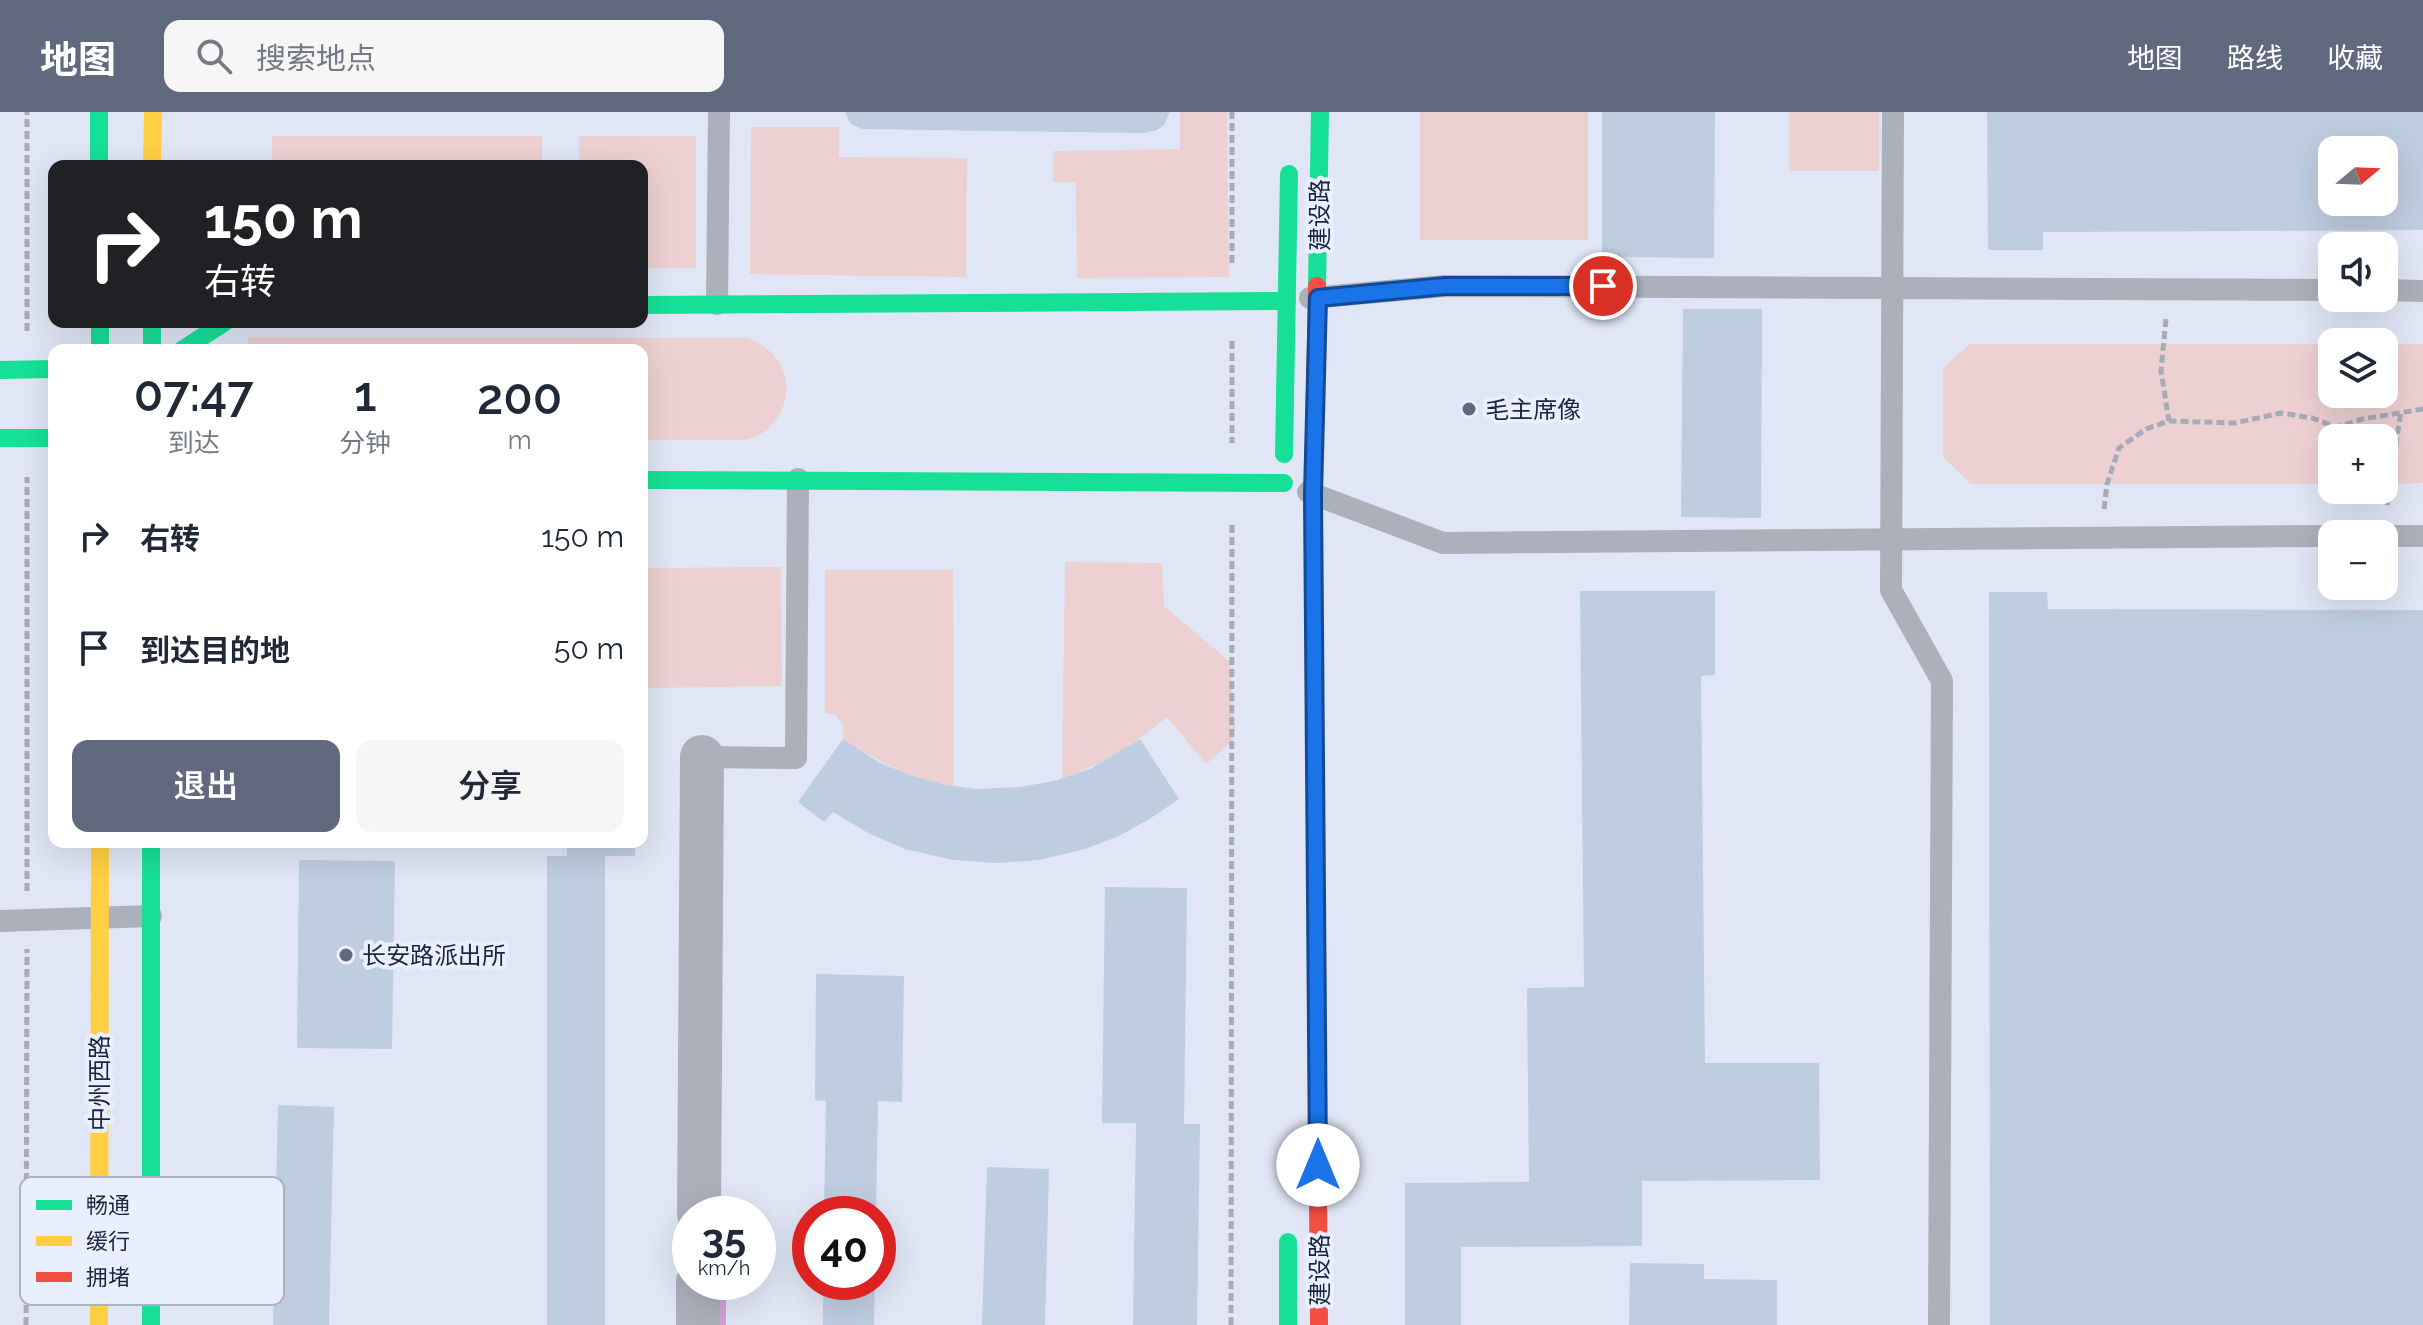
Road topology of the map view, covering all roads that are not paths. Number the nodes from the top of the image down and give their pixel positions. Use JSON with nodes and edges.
{"nodes":[{"id":1,"x":99,"y":112,"type":"edge"},
{"id":2,"x":153,"y":112,"type":"edge"},
{"id":3,"x":719,"y":112,"type":"edge"},
{"id":4,"x":1320,"y":112,"type":"edge"},
{"id":5,"x":1893,"y":112,"type":"edge"},
{"id":6,"x":1289,"y":159,"type":"dead end"},
{"id":7,"x":99,"y":160,"type":"edge"},
{"id":8,"x":152,"y":160,"type":"edge"},
{"id":9,"x":1892,"y":288,"type":"junction"},
{"id":10,"x":2318,"y":290,"type":"edge"},
{"id":11,"x":2398,"y":290,"type":"edge"},
{"id":12,"x":2423,"y":291,"type":"edge"},
{"id":13,"x":1318,"y":298,"type":"junction"},
{"id":14,"x":1287,"y":301,"type":"junction"},
{"id":15,"x":717,"y":304,"type":"junction"},
{"id":16,"x":648,"y":305,"type":"edge"},
{"id":17,"x":216,"y":328,"type":"edge"},
{"id":18,"x":191,"y":344,"type":"edge"},
{"id":19,"x":48,"y":369,"type":"edge"},
{"id":20,"x":0,"y":370,"type":"edge"},
{"id":21,"x":0,"y":438,"type":"edge"},
{"id":22,"x":48,"y":438,"type":"edge"},
{"id":23,"x":798,"y":479,"type":"junction"},
{"id":24,"x":648,"y":480,"type":"edge"},
{"id":25,"x":1284,"y":491,"type":"junction"},
{"id":26,"x":1313,"y":494,"type":"junction"},
{"id":27,"x":2398,"y":530,"type":"edge"},
{"id":28,"x":2318,"y":536,"type":"edge"},
{"id":29,"x":2423,"y":536,"type":"edge"},
{"id":30,"x":1891,"y":540,"type":"junction"},
{"id":31,"x":702,"y":757,"type":"joint"},
{"id":32,"x":100,"y":848,"type":"edge"},
{"id":33,"x":151,"y":848,"type":"edge"},
{"id":34,"x":151,"y":916,"type":"junction"},
{"id":35,"x":100,"y":918,"type":"junction"},
{"id":36,"x":0,"y":921,"type":"edge"},
{"id":37,"x":99,"y":1177,"type":"edge"},
{"id":38,"x":151,"y":1177,"type":"edge"},
{"id":39,"x":699,"y":1196,"type":"edge"},
{"id":40,"x":1288,"y":1230,"type":"dead end"},
{"id":41,"x":698,"y":1300,"type":"edge"},
{"id":42,"x":99,"y":1305,"type":"edge"},
{"id":43,"x":99,"y":1325,"type":"edge"},
{"id":44,"x":698,"y":1325,"type":"edge"},
{"id":45,"x":1288,"y":1325,"type":"edge"},
{"id":46,"x":1319,"y":1325,"type":"edge"},
{"id":47,"x":1939,"y":1325,"type":"edge"}],
"edges":[{"from":1,"to":7,"type":"main road"},
{"from":2,"to":8,"type":"main road"},
{"from":3,"to":15,"type":"lane"},
{"from":4,"to":13,"type":"main road","name":"建设路"},
{"from":5,"to":9,"type":"lane"},
{"from":6,"to":14,"type":"main road","name":"建设路"},
{"from":9,"to":10,"type":"lane"},
{"from":9,"to":13,"type":"lane"},
{"from":9,"to":30,"type":"lane"},
{"from":11,"to":12,"type":"lane"},
{"from":13,"to":14,"type":"lane"},
{"from":13,"to":26,"type":"main road","name":"建设路"},
{"from":14,"to":15,"type":"main road"},
{"from":14,"to":25,"type":"main road","name":"建设路"},
{"from":15,"to":16,"type":"main road"},
{"from":17,"to":18,"type":"main road"},
{"from":19,"to":20,"type":"main road"},
{"from":21,"to":22,"type":"main road"},
{"from":23,"to":24,"type":"main road"},
{"from":23,"to":25,"type":"main road"},
{"from":23,"to":31,"type":"lane"},
{"from":25,"to":26,"type":"lane"},
{"from":26,"to":30,"type":"lane"},
{"from":26,"to":46,"type":"main road","name":"建设路"},
{"from":27,"to":29,"type":"lane"},
{"from":28,"to":30,"type":"lane"},
{"from":30,"to":47,"type":"lane"},
{"from":31,"to":39,"type":"street"},
{"from":32,"to":35,"type":"main road","name":"中州西路"},
{"from":33,"to":34,"type":"main road"},
{"from":34,"to":35,"type":"lane"},
{"from":34,"to":38,"type":"main road"},
{"from":35,"to":36,"type":"lane"},
{"from":35,"to":37,"type":"main road","name":"中州西路"},
{"from":40,"to":45,"type":"main road","name":"建设路"},
{"from":41,"to":44,"type":"street"},
{"from":42,"to":43,"type":"main road","name":"中州西路"}]}
